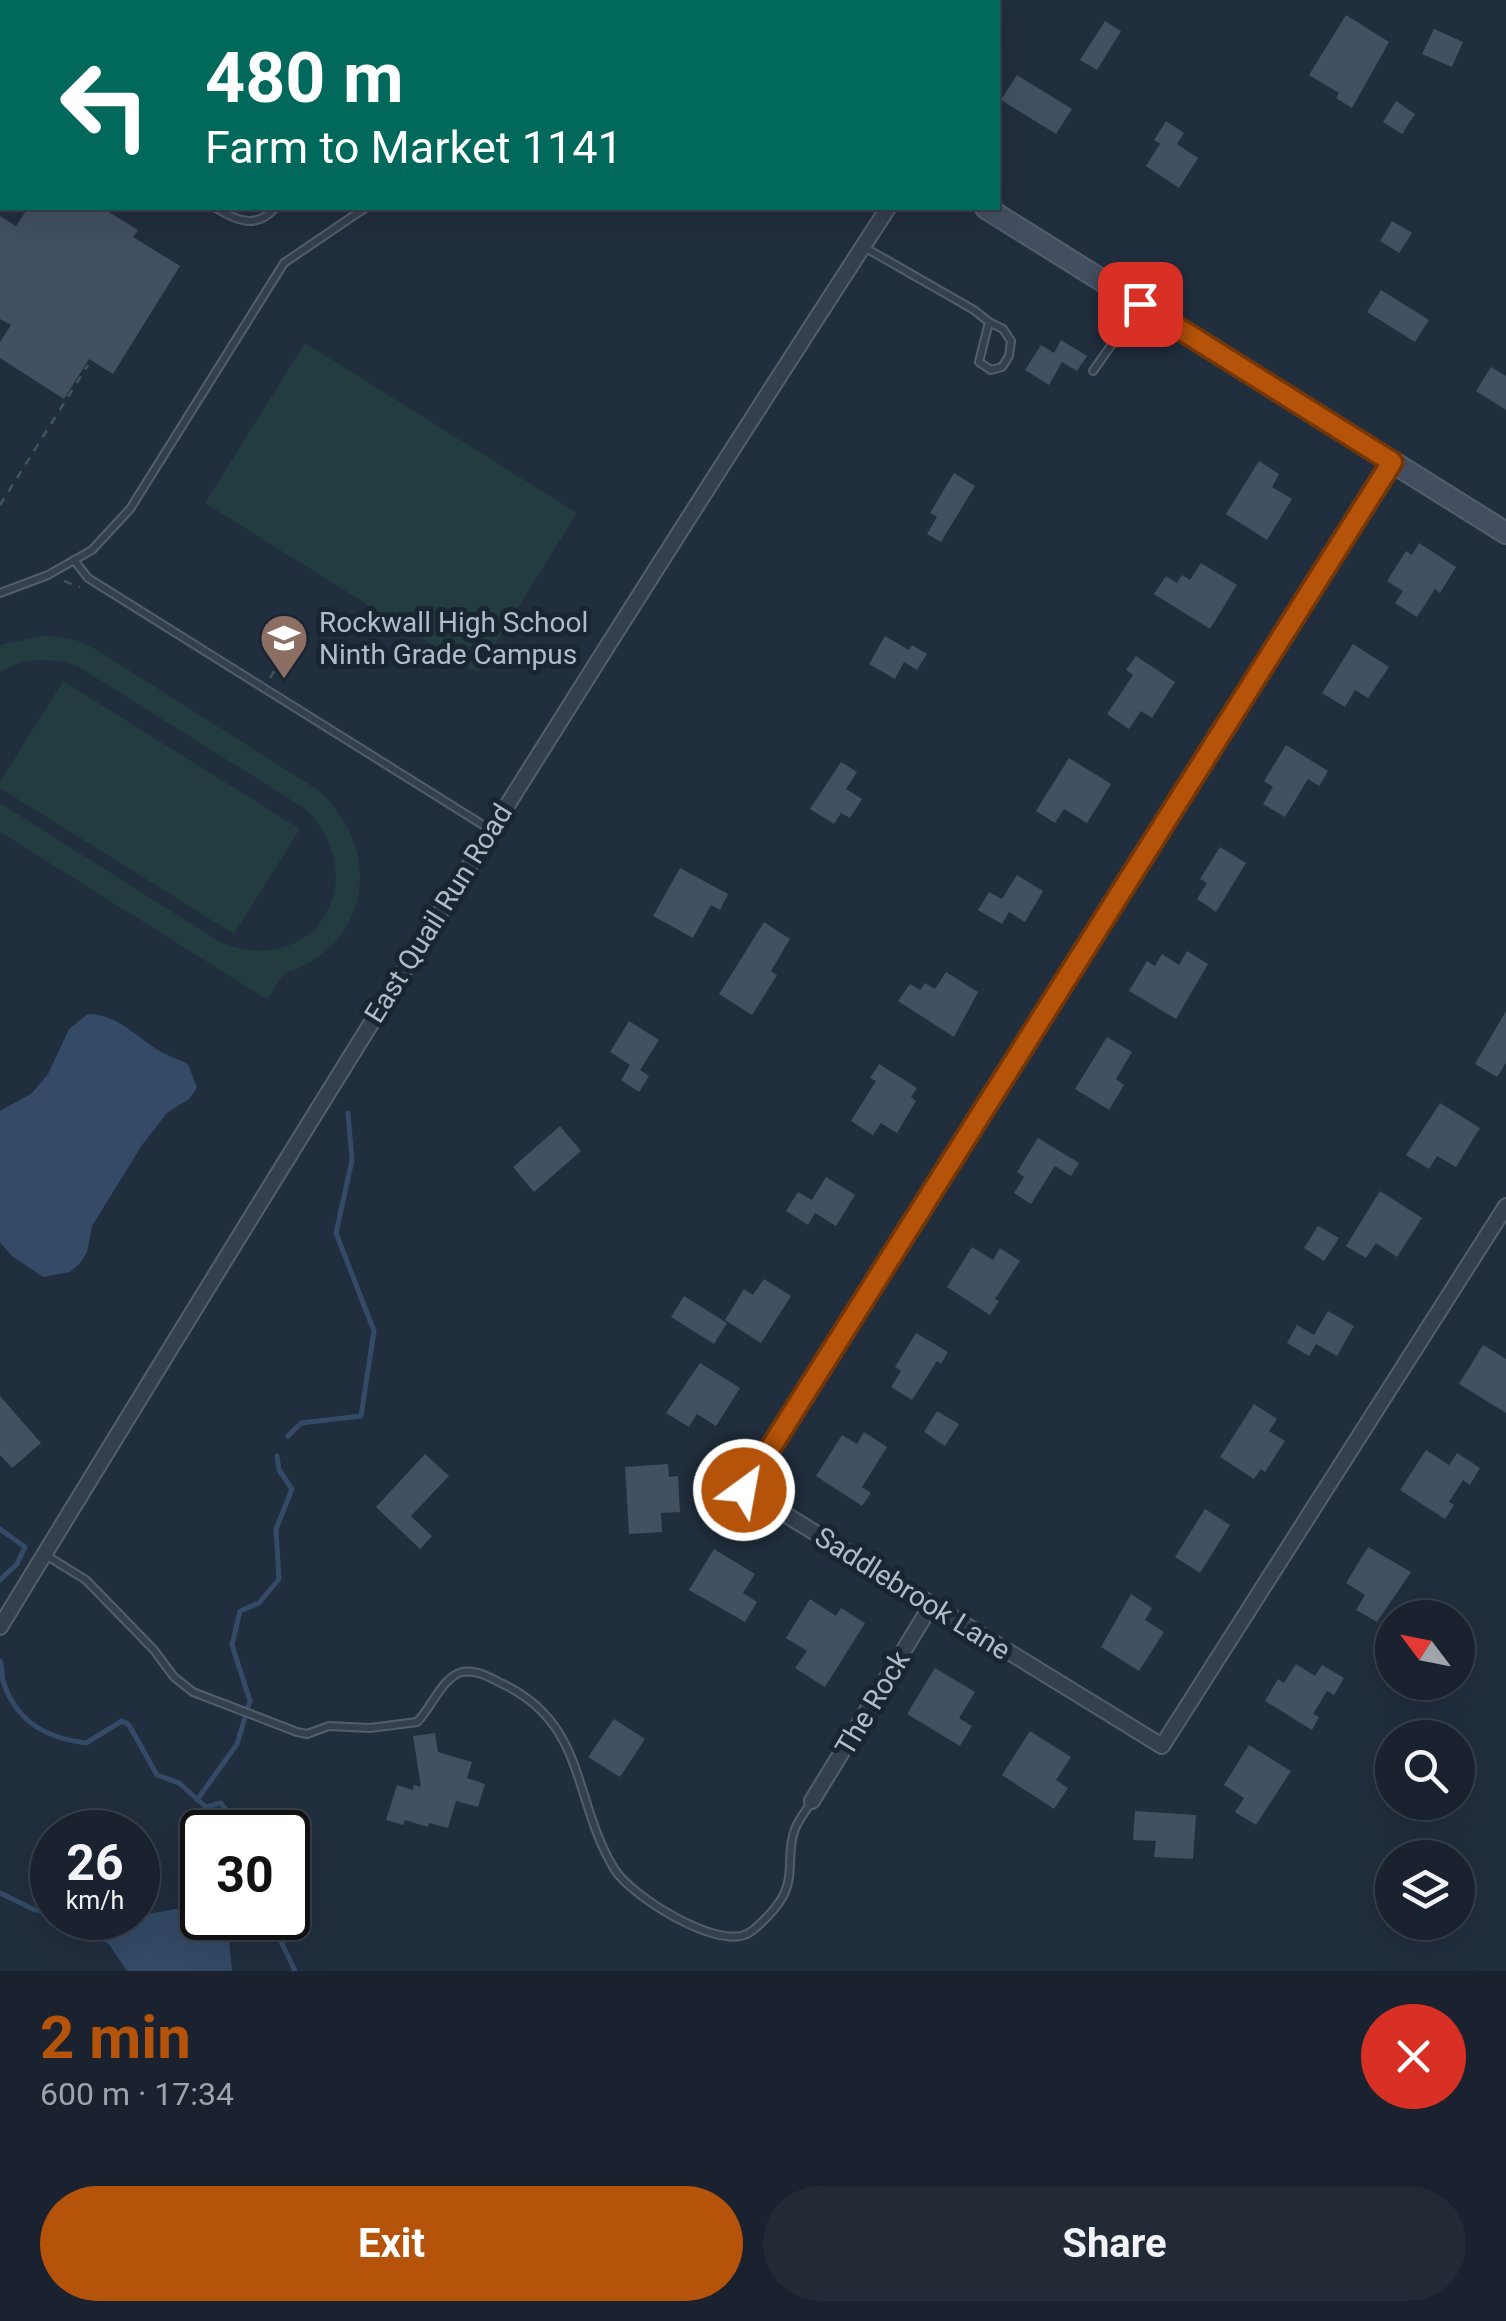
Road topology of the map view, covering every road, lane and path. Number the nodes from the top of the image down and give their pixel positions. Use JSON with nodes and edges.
{"nodes":[{"id":1,"x":219,"y":210,"type":"edge"},
{"id":2,"x":274,"y":210,"type":"edge"},
{"id":3,"x":362,"y":210,"type":"edge"},
{"id":4,"x":887,"y":210,"type":"edge"},
{"id":5,"x":989,"y":210,"type":"edge"},
{"id":6,"x":862,"y":246,"type":"junction"},
{"id":7,"x":1140,"y":304,"type":"junction"},
{"id":8,"x":988,"y":322,"type":"junction"},
{"id":9,"x":88,"y":365,"type":"dead end"},
{"id":10,"x":1093,"y":372,"type":"dead end"},
{"id":11,"x":1392,"y":462,"type":"junction"},
{"id":12,"x":0,"y":505,"type":"edge"},
{"id":13,"x":1506,"y":532,"type":"edge"},
{"id":14,"x":74,"y":560,"type":"junction"},
{"id":15,"x":0,"y":592,"type":"edge"},
{"id":16,"x":491,"y":830,"type":"junction"},
{"id":17,"x":1506,"y":1206,"type":"edge"},
{"id":18,"x":44,"y":1554,"type":"junction"},
{"id":19,"x":932,"y":1604,"type":"junction"},
{"id":20,"x":0,"y":1627,"type":"edge"},
{"id":21,"x":812,"y":1801,"type":"joint"}],
"edges":[{"from":1,"to":2,"type":"lane"},
{"from":3,"to":14,"type":"lane"},
{"from":4,"to":6,"type":"street","name":"East Quail Run Road"},
{"from":5,"to":7,"type":"street"},
{"from":6,"to":8,"type":"lane"},
{"from":6,"to":16,"type":"street","name":"East Quail Run Road"},
{"from":7,"to":10,"type":"lane"},
{"from":7,"to":11,"type":"street"},
{"from":8,"to":8,"type":"lane"},
{"from":9,"to":12,"type":"path"},
{"from":11,"to":13,"type":"street"},
{"from":11,"to":19,"type":"street","name":"Saddlebrook Lane"},
{"from":14,"to":15,"type":"lane"},
{"from":14,"to":16,"type":"lane"},
{"from":16,"to":18,"type":"street","name":"East Quail Run Road"},
{"from":17,"to":19,"type":"street","name":"Saddlebrook Lane"},
{"from":18,"to":20,"type":"street","name":"East Quail Run Road"},
{"from":18,"to":21,"type":"lane"},
{"from":19,"to":21,"type":"street","name":"The Rock"}]}
